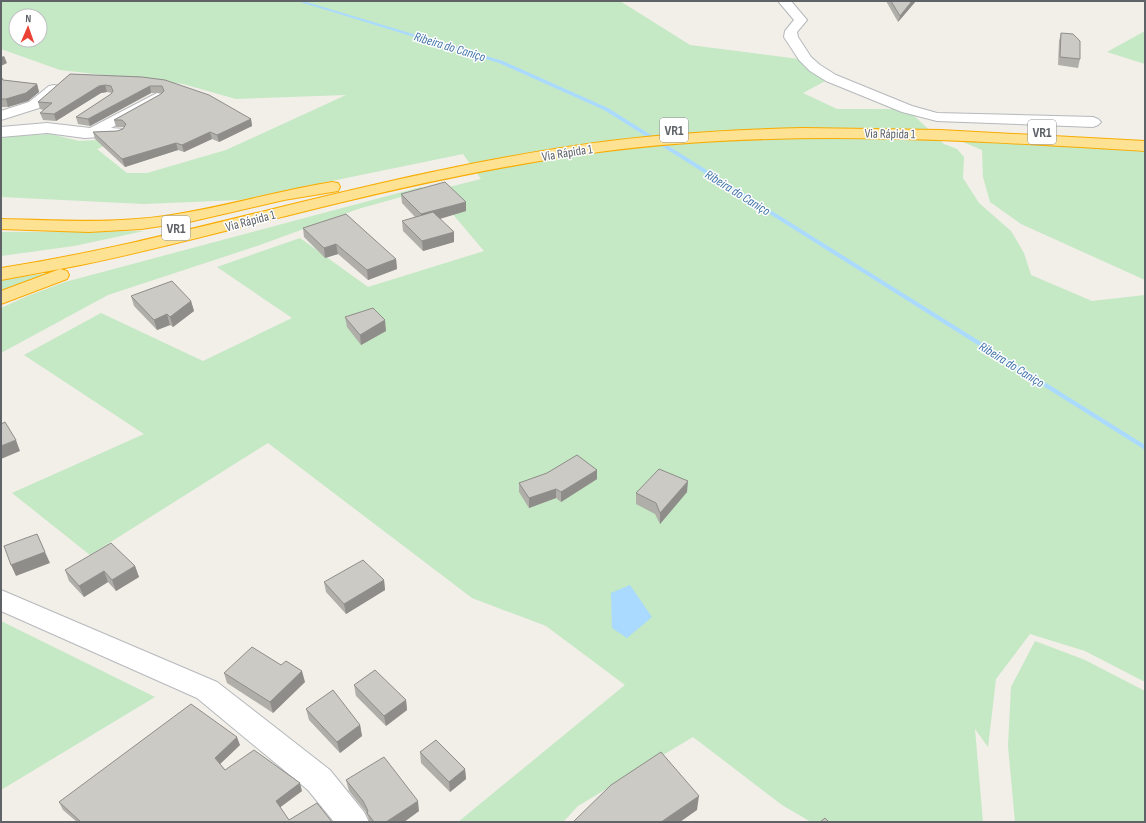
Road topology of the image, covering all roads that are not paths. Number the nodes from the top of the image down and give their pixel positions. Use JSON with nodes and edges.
{"nodes":[{"id":1,"x":784,"y":1,"type":"edge"},
{"id":2,"x":54,"y":88,"type":"edge"},
{"id":3,"x":157,"y":97,"type":"edge"},
{"id":4,"x":1,"y":116,"type":"edge"},
{"id":5,"x":75,"y":119,"type":"dead end"},
{"id":6,"x":1093,"y":122,"type":"dead end"},
{"id":7,"x":59,"y":128,"type":"junction"},
{"id":8,"x":940,"y":131,"type":"junction"},
{"id":9,"x":1,"y":132,"type":"edge"},
{"id":10,"x":96,"y":132,"type":"junction"},
{"id":11,"x":119,"y":132,"type":"edge"},
{"id":12,"x":1145,"y":138,"type":"edge"},
{"id":13,"x":1145,"y":146,"type":"edge"},
{"id":14,"x":416,"y":175,"type":"junction"},
{"id":15,"x":350,"y":186,"type":"junction"},
{"id":16,"x":280,"y":212,"type":"junction"},
{"id":17,"x":1,"y":224,"type":"edge"},
{"id":18,"x":1,"y":263,"type":"edge"},
{"id":19,"x":1,"y":274,"type":"edge"},
{"id":20,"x":1,"y":298,"type":"edge"},
{"id":21,"x":1,"y":600,"type":"edge"},
{"id":22,"x":353,"y":822,"type":"edge"}],
"edges":[{"from":1,"to":6,"type":"street"},
{"from":2,"to":4,"type":"street"},
{"from":3,"to":10,"type":"street"},
{"from":5,"to":7,"type":"street"},
{"from":7,"to":9,"type":"street"},
{"from":7,"to":10,"type":"street"},
{"from":8,"to":12,"type":"highway","name":"Via Rápida 1","number":"VR1"},
{"from":8,"to":13,"type":"highway","name":"Via Rápida 1","number":"VR1"},
{"from":8,"to":14,"type":"highway","name":"Via Rápida 1","number":"VR1"},
{"from":10,"to":11,"type":"street"},
{"from":14,"to":15,"type":"highway","name":"Via Rápida 1","number":"VR1"},
{"from":14,"to":16,"type":"highway","name":"Via Rápida 1","number":"VR1"},
{"from":15,"to":17,"type":"highway"},
{"from":15,"to":18,"type":"highway","name":"Via Rápida 1","number":"VR1"},
{"from":16,"to":19,"type":"highway","name":"Via Rápida 1","number":"VR1"},
{"from":16,"to":20,"type":"highway"},
{"from":21,"to":22,"type":"street"}]}
